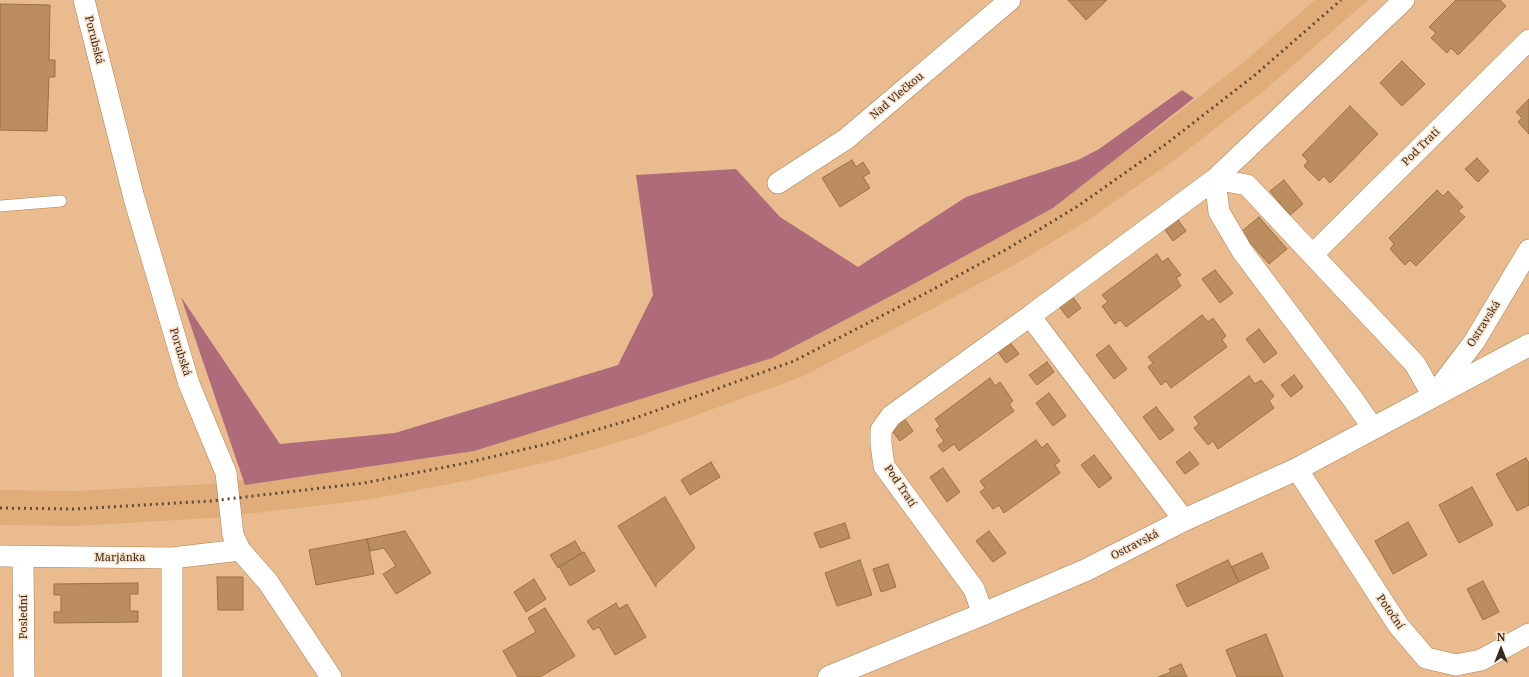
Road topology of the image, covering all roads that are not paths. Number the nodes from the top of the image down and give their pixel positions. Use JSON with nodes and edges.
{"nodes":[{"id":1,"x":84,"y":0,"type":"edge"},
{"id":2,"x":1010,"y":0,"type":"edge"},
{"id":3,"x":1404,"y":0,"type":"edge"},
{"id":4,"x":1529,"y":40,"type":"edge"},
{"id":5,"x":1215,"y":179,"type":"junction"},
{"id":6,"x":778,"y":183,"type":"dead end"},
{"id":7,"x":61,"y":201,"type":"dead end"},
{"id":8,"x":0,"y":206,"type":"edge"},
{"id":9,"x":1529,"y":250,"type":"edge"},
{"id":10,"x":1312,"y":254,"type":"junction"},
{"id":11,"x":1030,"y":316,"type":"junction"},
{"id":12,"x":1529,"y":345,"type":"edge"},
{"id":13,"x":1433,"y":396,"type":"junction"},
{"id":14,"x":1373,"y":428,"type":"junction"},
{"id":15,"x":1297,"y":469,"type":"junction"},
{"id":16,"x":1184,"y":520,"type":"junction"},
{"id":17,"x":240,"y":550,"type":"junction"},
{"id":18,"x":0,"y":556,"type":"edge"},
{"id":19,"x":23,"y":557,"type":"junction"},
{"id":20,"x":172,"y":558,"type":"junction"},
{"id":21,"x":984,"y":614,"type":"junction"},
{"id":22,"x":1529,"y":634,"type":"edge"},
{"id":23,"x":24,"y":677,"type":"edge"},
{"id":24,"x":172,"y":677,"type":"edge"},
{"id":25,"x":331,"y":677,"type":"edge"},
{"id":26,"x":829,"y":677,"type":"edge"}],
"edges":[{"from":1,"to":17,"type":"street","name":"Porubská"},
{"from":2,"to":6,"type":"street","name":"Nad Vlečkou"},
{"from":3,"to":5,"type":"street","name":"Pod Tratí"},
{"from":4,"to":10,"type":"street","name":"Pod Tratí"},
{"from":5,"to":10,"type":"street"},
{"from":5,"to":11,"type":"street","name":"Pod Tratí"},
{"from":5,"to":14,"type":"street"},
{"from":7,"to":8,"type":"lane"},
{"from":9,"to":13,"type":"street","name":"Ostravská"},
{"from":10,"to":13,"type":"street"},
{"from":11,"to":16,"type":"street"},
{"from":11,"to":21,"type":"street","name":"Pod Tratí"},
{"from":12,"to":13,"type":"main road","name":"Ostravská"},
{"from":13,"to":14,"type":"main road","name":"Ostravská"},
{"from":14,"to":15,"type":"main road","name":"Ostravská"},
{"from":15,"to":16,"type":"main road","name":"Ostravská"},
{"from":15,"to":22,"type":"street","name":"Potoční"},
{"from":16,"to":21,"type":"main road","name":"Ostravská"},
{"from":17,"to":20,"type":"street","name":"Marjánka"},
{"from":17,"to":25,"type":"street","name":"Porubská"},
{"from":18,"to":19,"type":"street","name":"Marjánka"},
{"from":19,"to":20,"type":"street","name":"Marjánka"},
{"from":19,"to":23,"type":"street","name":"Poslední"},
{"from":20,"to":24,"type":"street"},
{"from":21,"to":26,"type":"main road","name":"Ostravská"}]}
